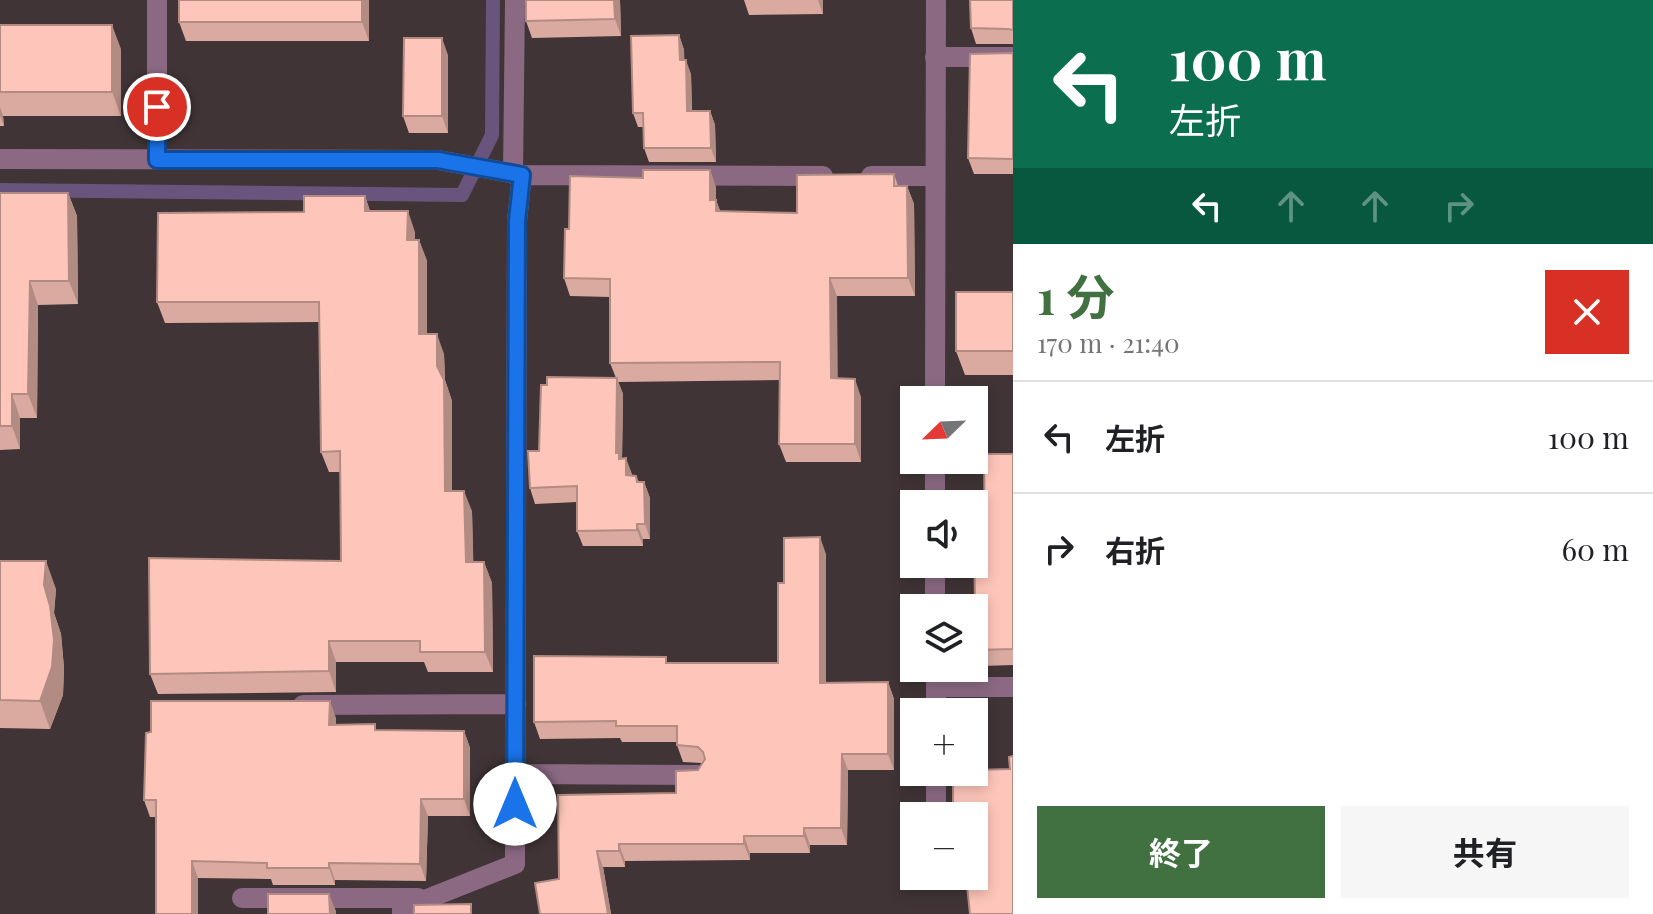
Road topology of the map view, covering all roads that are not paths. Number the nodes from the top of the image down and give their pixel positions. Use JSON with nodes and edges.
{"nodes":[{"id":1,"x":157,"y":0,"type":"edge"},
{"id":2,"x":515,"y":0,"type":"edge"},
{"id":3,"x":936,"y":0,"type":"edge"},
{"id":4,"x":935,"y":57,"type":"junction"},
{"id":5,"x":1013,"y":57,"type":"edge"},
{"id":6,"x":0,"y":159,"type":"edge"},
{"id":7,"x":157,"y":160,"type":"junction"},
{"id":8,"x":514,"y":174,"type":"junction"},
{"id":9,"x":935,"y":176,"type":"junction"},
{"id":10,"x":935,"y":386,"type":"edge"},
{"id":11,"x":970,"y":682,"type":"edge"},
{"id":12,"x":1013,"y":687,"type":"edge"},
{"id":13,"x":516,"y":704,"type":"junction"},
{"id":14,"x":286,"y":705,"type":"edge"},
{"id":15,"x":515,"y":774,"type":"junction"},
{"id":16,"x":698,"y":775,"type":"edge"},
{"id":17,"x":242,"y":898,"type":"dead end"},
{"id":18,"x":429,"y":899,"type":"junction"},
{"id":19,"x":402,"y":914,"type":"edge"}],
"edges":[{"from":1,"to":7,"type":"street"},
{"from":2,"to":8,"type":"street"},
{"from":3,"to":4,"type":"street"},
{"from":4,"to":5,"type":"street"},
{"from":4,"to":9,"type":"street"},
{"from":6,"to":7,"type":"street"},
{"from":7,"to":8,"type":"street"},
{"from":8,"to":9,"type":"street"},
{"from":8,"to":13,"type":"street"},
{"from":9,"to":10,"type":"street"},
{"from":11,"to":12,"type":"street"},
{"from":13,"to":14,"type":"street"},
{"from":13,"to":15,"type":"street"},
{"from":15,"to":16,"type":"street"},
{"from":15,"to":18,"type":"street"},
{"from":17,"to":18,"type":"street"},
{"from":18,"to":19,"type":"street"}]}
